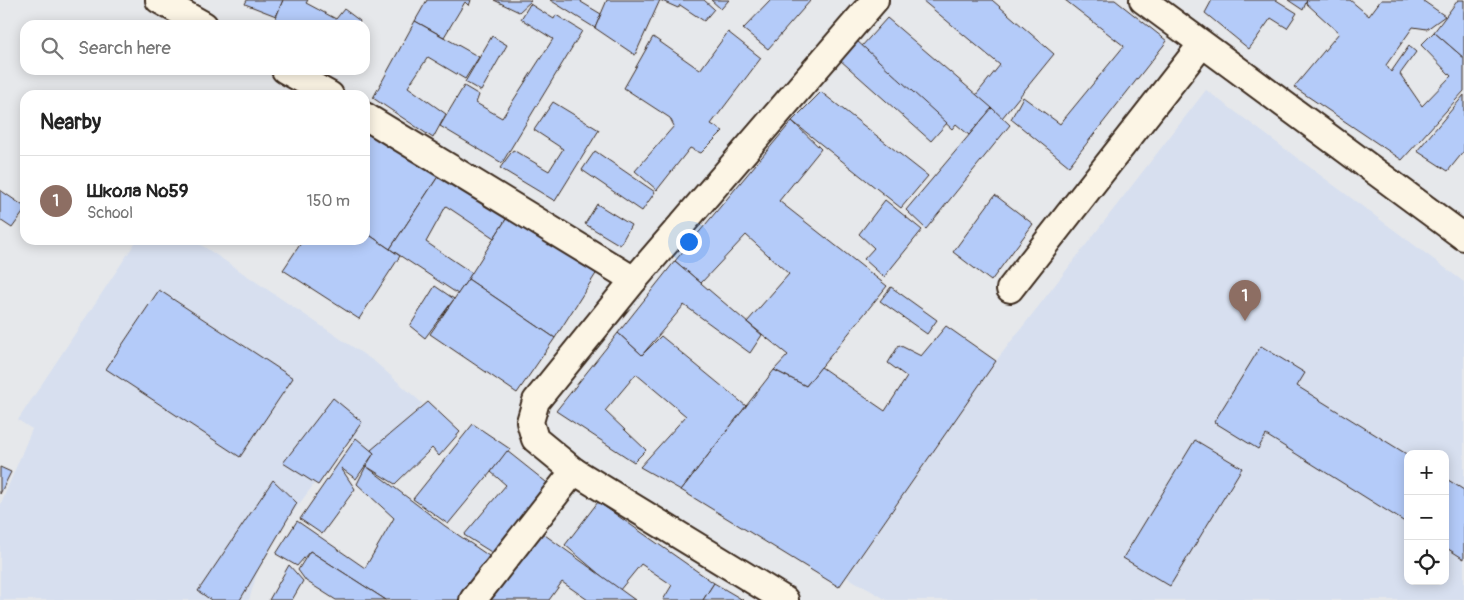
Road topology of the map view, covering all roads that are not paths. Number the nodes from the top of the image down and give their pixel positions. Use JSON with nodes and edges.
{"nodes":[{"id":1,"x":159,"y":0,"type":"edge"},
{"id":2,"x":875,"y":0,"type":"edge"},
{"id":3,"x":1143,"y":0,"type":"edge"},
{"id":4,"x":195,"y":20,"type":"edge"},
{"id":5,"x":1202,"y":44,"type":"junction"},
{"id":6,"x":294,"y":75,"type":"edge"},
{"id":7,"x":321,"y":90,"type":"edge"},
{"id":8,"x":370,"y":119,"type":"edge"},
{"id":9,"x":1464,"y":237,"type":"edge"},
{"id":10,"x":634,"y":280,"type":"junction"},
{"id":11,"x":1010,"y":289,"type":"dead end"},
{"id":12,"x":574,"y":471,"type":"junction"},
{"id":13,"x":473,"y":600,"type":"edge"},
{"id":14,"x":785,"y":600,"type":"edge"}],
"edges":[{"from":1,"to":4,"type":"street"},
{"from":2,"to":10,"type":"street"},
{"from":3,"to":5,"type":"street"},
{"from":5,"to":9,"type":"street"},
{"from":5,"to":11,"type":"street"},
{"from":6,"to":7,"type":"street"},
{"from":8,"to":10,"type":"street"},
{"from":10,"to":12,"type":"street"},
{"from":12,"to":13,"type":"street"},
{"from":12,"to":14,"type":"street"}]}
